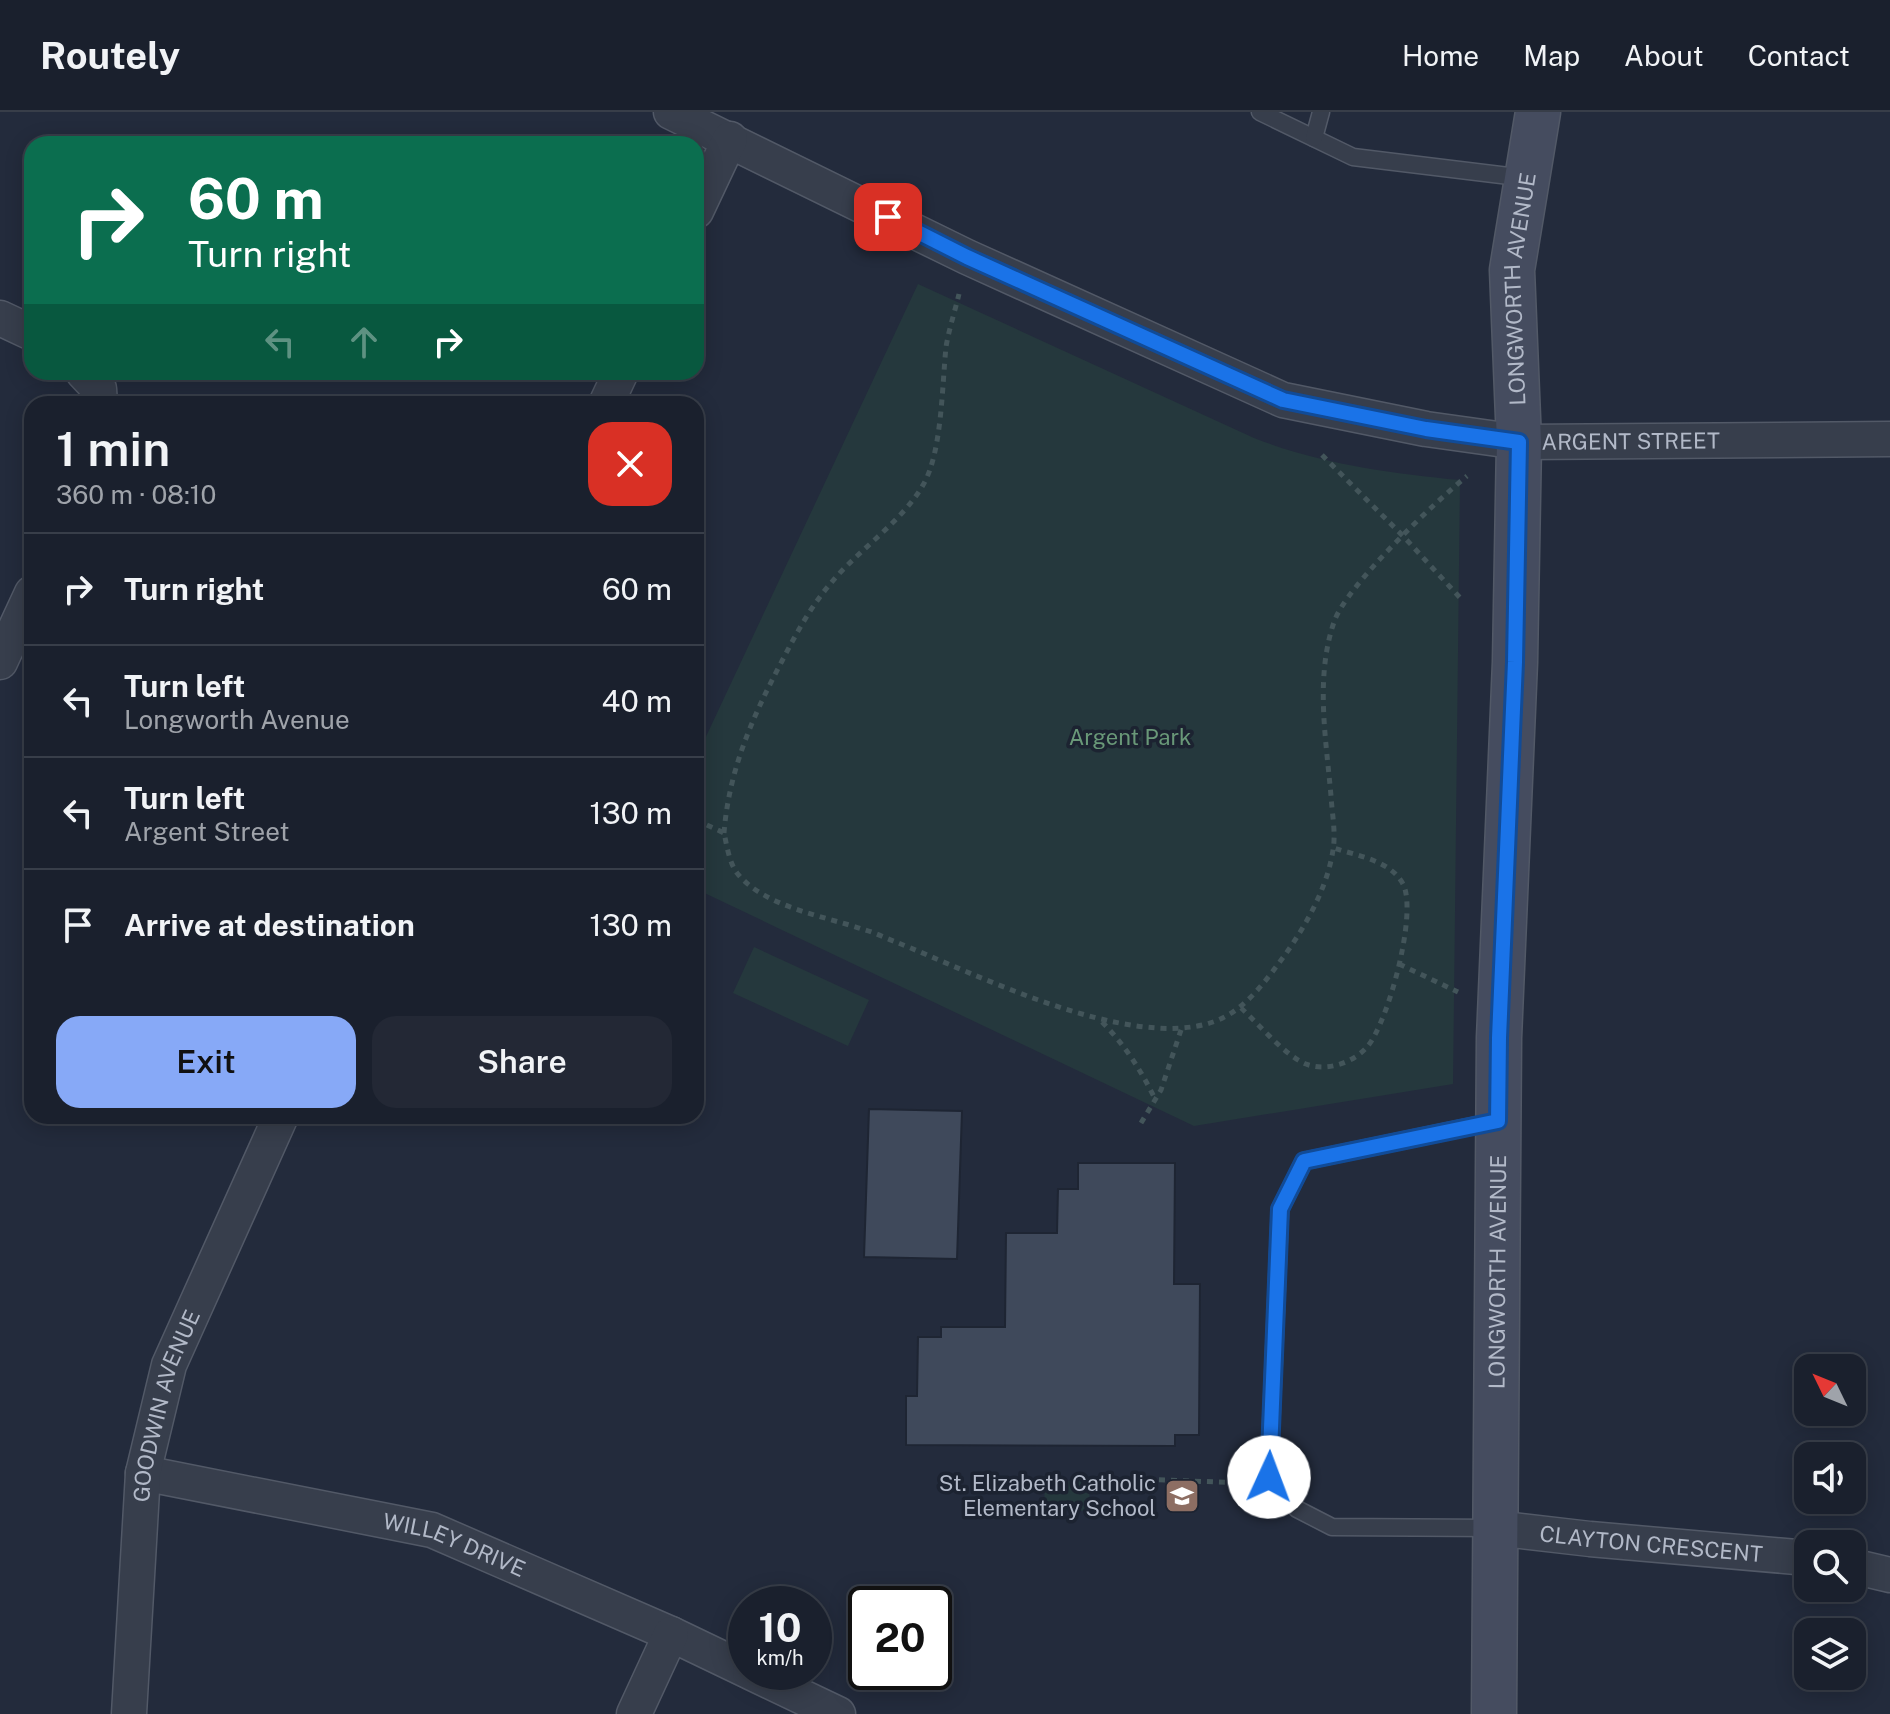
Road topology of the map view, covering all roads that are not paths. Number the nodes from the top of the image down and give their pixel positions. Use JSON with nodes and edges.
{"nodes":[{"id":1,"x":671,"y":112,"type":"edge"},
{"id":2,"x":1260,"y":112,"type":"edge"},
{"id":3,"x":1321,"y":112,"type":"edge"},
{"id":4,"x":1538,"y":112,"type":"edge"},
{"id":5,"x":1314,"y":138,"type":"junction"},
{"id":6,"x":730,"y":139,"type":"junction"},
{"id":7,"x":1526,"y":178,"type":"junction"},
{"id":8,"x":704,"y":194,"type":"edge"},
{"id":9,"x":0,"y":318,"type":"edge"},
{"id":10,"x":24,"y":329,"type":"edge"},
{"id":11,"x":1890,"y":439,"type":"edge"},
{"id":12,"x":1519,"y":442,"type":"junction"},
{"id":13,"x":24,"y":610,"type":"edge"},
{"id":14,"x":0,"y":662,"type":"edge"},
{"id":15,"x":1498,"y":1121,"type":"junction"},
{"id":16,"x":277,"y":1124,"type":"edge"},
{"id":17,"x":143,"y":1473,"type":"junction"},
{"id":18,"x":1496,"y":1528,"type":"junction"},
{"id":19,"x":1794,"y":1557,"type":"edge"},
{"id":20,"x":1866,"y":1569,"type":"edge"},
{"id":21,"x":1890,"y":1575,"type":"edge"},
{"id":22,"x":671,"y":1634,"type":"junction"},
{"id":23,"x":728,"y":1661,"type":"edge"},
{"id":24,"x":788,"y":1690,"type":"edge"},
{"id":25,"x":129,"y":1714,"type":"edge"},
{"id":26,"x":634,"y":1714,"type":"edge"},
{"id":27,"x":838,"y":1714,"type":"edge"},
{"id":28,"x":1494,"y":1714,"type":"edge"}],
"edges":[{"from":1,"to":6,"type":"street","name":"ARGENT STREET"},
{"from":2,"to":5,"type":"lane"},
{"from":3,"to":5,"type":"lane"},
{"from":4,"to":7,"type":"street","name":"LONGWORTH AVENUE"},
{"from":5,"to":7,"type":"lane"},
{"from":6,"to":8,"type":"street"},
{"from":6,"to":12,"type":"street","name":"ARGENT STREET"},
{"from":7,"to":12,"type":"street","name":"LONGWORTH AVENUE"},
{"from":9,"to":10,"type":"street"},
{"from":11,"to":12,"type":"street","name":"ARGENT STREET"},
{"from":12,"to":15,"type":"street","name":"LONGWORTH AVENUE"},
{"from":13,"to":14,"type":"street"},
{"from":15,"to":18,"type":"street","name":"LONGWORTH AVENUE"},
{"from":15,"to":18,"type":"lane"},
{"from":16,"to":17,"type":"street","name":"GOODWIN AVENUE"},
{"from":17,"to":22,"type":"street","name":"WILLEY DRIVE"},
{"from":17,"to":25,"type":"street","name":"GOODWIN AVENUE"},
{"from":18,"to":19,"type":"street","name":"CLAYTON CRESCENT"},
{"from":18,"to":28,"type":"street","name":"LONGWORTH AVENUE"},
{"from":20,"to":21,"type":"street"},
{"from":22,"to":23,"type":"street","name":"WILLEY DRIVE"},
{"from":22,"to":26,"type":"street"},
{"from":24,"to":27,"type":"street","name":"WILLEY DRIVE"}]}
